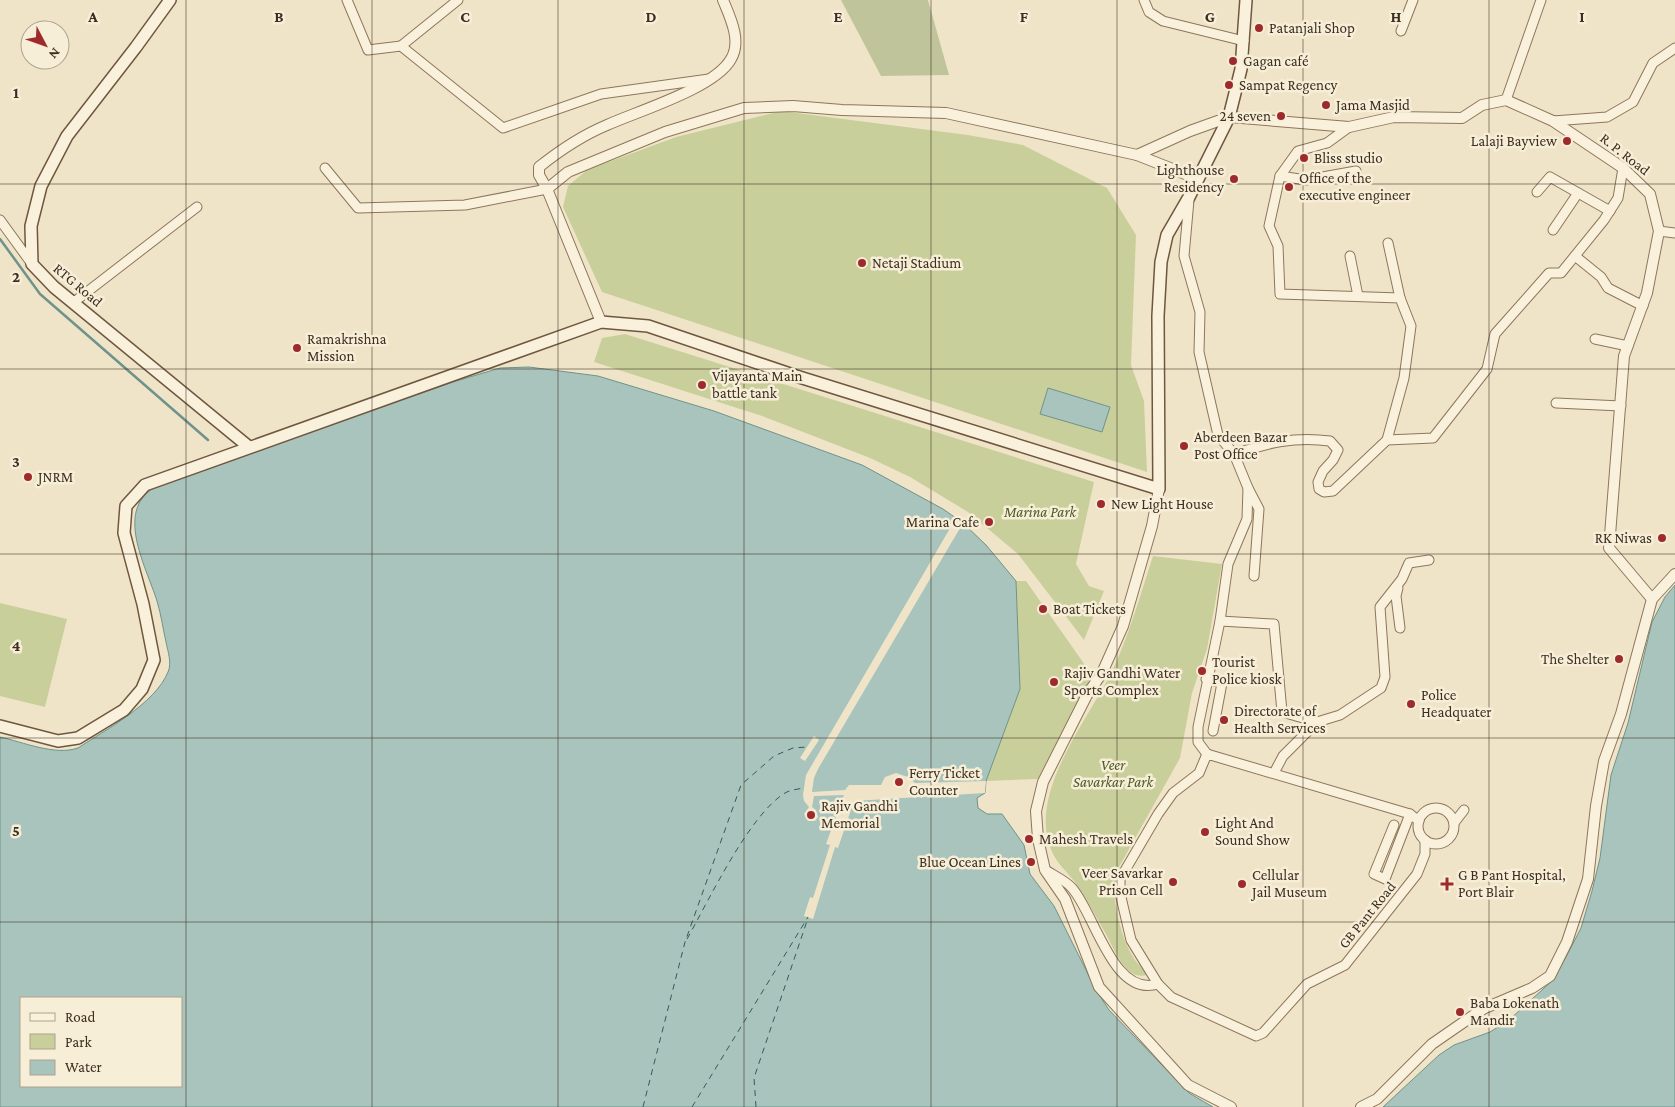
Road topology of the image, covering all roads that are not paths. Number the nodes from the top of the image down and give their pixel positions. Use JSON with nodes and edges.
{"nodes":[{"id":1,"x":170,"y":0,"type":"edge"},
{"id":2,"x":347,"y":0,"type":"edge"},
{"id":3,"x":458,"y":0,"type":"edge"},
{"id":4,"x":723,"y":0,"type":"edge"},
{"id":5,"x":1144,"y":0,"type":"edge"},
{"id":6,"x":1246,"y":0,"type":"edge"},
{"id":7,"x":1413,"y":0,"type":"edge"},
{"id":8,"x":1542,"y":0,"type":"edge"},
{"id":9,"x":1401,"y":31,"type":"dead end"},
{"id":10,"x":1244,"y":41,"type":"junction"},
{"id":11,"x":401,"y":46,"type":"junction"},
{"id":12,"x":1675,"y":48,"type":"edge"},
{"id":13,"x":711,"y":79,"type":"junction"},
{"id":14,"x":1506,"y":100,"type":"junction"},
{"id":15,"x":1229,"y":117,"type":"junction"},
{"id":16,"x":1553,"y":121,"type":"junction"},
{"id":17,"x":1349,"y":127,"type":"junction"},
{"id":18,"x":1137,"y":155,"type":"junction"},
{"id":19,"x":325,"y":168,"type":"dead end"},
{"id":20,"x":1623,"y":168,"type":"junction"},
{"id":21,"x":1356,"y":172,"type":"dead end"},
{"id":22,"x":1280,"y":176,"type":"junction"},
{"id":23,"x":1198,"y":179,"type":"junction"},
{"id":24,"x":547,"y":189,"type":"junction"},
{"id":25,"x":1537,"y":192,"type":"dead end"},
{"id":26,"x":1578,"y":193,"type":"junction"},
{"id":27,"x":1189,"y":197,"type":"junction"},
{"id":28,"x":196,"y":207,"type":"dead end"},
{"id":29,"x":1610,"y":211,"type":"junction"},
{"id":30,"x":0,"y":220,"type":"edge"},
{"id":31,"x":1553,"y":230,"type":"dead end"},
{"id":32,"x":1659,"y":231,"type":"junction"},
{"id":33,"x":1675,"y":233,"type":"edge"},
{"id":34,"x":1388,"y":244,"type":"dead end"},
{"id":35,"x":1350,"y":256,"type":"dead end"},
{"id":36,"x":1575,"y":256,"type":"junction"},
{"id":37,"x":32,"y":264,"type":"junction"},
{"id":38,"x":1358,"y":296,"type":"junction"},
{"id":39,"x":1400,"y":298,"type":"junction"},
{"id":40,"x":74,"y":302,"type":"junction"},
{"id":41,"x":1643,"y":306,"type":"junction"},
{"id":42,"x":602,"y":322,"type":"junction"},
{"id":43,"x":1595,"y":339,"type":"dead end"},
{"id":44,"x":1628,"y":346,"type":"junction"},
{"id":45,"x":1556,"y":403,"type":"dead end"},
{"id":46,"x":1621,"y":406,"type":"junction"},
{"id":47,"x":1387,"y":440,"type":"junction"},
{"id":48,"x":249,"y":447,"type":"junction"},
{"id":49,"x":1234,"y":454,"type":"junction"},
{"id":50,"x":1248,"y":488,"type":"junction"},
{"id":51,"x":1159,"y":489,"type":"junction"},
{"id":52,"x":1429,"y":560,"type":"dead end"},
{"id":53,"x":1675,"y":574,"type":"edge"},
{"id":54,"x":1254,"y":576,"type":"dead end"},
{"id":55,"x":1402,"y":579,"type":"junction"},
{"id":56,"x":1652,"y":600,"type":"junction"},
{"id":57,"x":1220,"y":621,"type":"junction"},
{"id":58,"x":1400,"y":628,"type":"dead end"},
{"id":59,"x":1206,"y":679,"type":"junction"},
{"id":60,"x":1317,"y":722,"type":"junction"},
{"id":61,"x":0,"y":726,"type":"edge"},
{"id":62,"x":1213,"y":731,"type":"dead end"},
{"id":63,"x":1207,"y":754,"type":"junction"},
{"id":64,"x":1274,"y":773,"type":"junction"},
{"id":65,"x":1464,"y":810,"type":"dead end"},
{"id":66,"x":1410,"y":814,"type":"junction"},
{"id":67,"x":1419,"y":821,"type":"junction"},
{"id":68,"x":1454,"y":823,"type":"junction"},
{"id":69,"x":1394,"y":825,"type":"dead end"},
{"id":70,"x":1425,"y":840,"type":"junction"},
{"id":71,"x":1045,"y":870,"type":"junction"},
{"id":72,"x":1158,"y":984,"type":"junction"},
{"id":73,"x":1231,"y":1107,"type":"edge"},
{"id":74,"x":1361,"y":1107,"type":"edge"}],
"edges":[{"from":1,"to":37,"type":"main road","name":"RTG Road"},
{"from":2,"to":11,"type":"street"},
{"from":3,"to":11,"type":"street"},
{"from":4,"to":13,"type":"street"},
{"from":5,"to":10,"type":"street"},
{"from":6,"to":10,"type":"main road"},
{"from":7,"to":9,"type":"street"},
{"from":8,"to":14,"type":"street"},
{"from":10,"to":15,"type":"main road"},
{"from":11,"to":13,"type":"street"},
{"from":12,"to":16,"type":"street"},
{"from":13,"to":24,"type":"street"},
{"from":14,"to":16,"type":"street","name":"R. P. Road"},
{"from":14,"to":17,"type":"street"},
{"from":15,"to":17,"type":"street"},
{"from":15,"to":18,"type":"street"},
{"from":15,"to":23,"type":"main road"},
{"from":16,"to":20,"type":"street","name":"R. P. Road"},
{"from":17,"to":22,"type":"street"},
{"from":18,"to":23,"type":"street"},
{"from":18,"to":24,"type":"street"},
{"from":19,"to":24,"type":"street"},
{"from":20,"to":29,"type":"street"},
{"from":20,"to":32,"type":"street","name":"R. P. Road"},
{"from":21,"to":22,"type":"street"},
{"from":22,"to":38,"type":"street"},
{"from":23,"to":27,"type":"main road"},
{"from":24,"to":42,"type":"street"},
{"from":25,"to":26,"type":"street"},
{"from":26,"to":29,"type":"street"},
{"from":26,"to":31,"type":"street"},
{"from":27,"to":49,"type":"street"},
{"from":27,"to":51,"type":"main road"},
{"from":28,"to":40,"type":"street"},
{"from":29,"to":36,"type":"street"},
{"from":30,"to":37,"type":"street"},
{"from":32,"to":33,"type":"street"},
{"from":32,"to":41,"type":"street","name":"R. P. Road"},
{"from":34,"to":39,"type":"street"},
{"from":35,"to":38,"type":"street"},
{"from":36,"to":41,"type":"street"},
{"from":36,"to":47,"type":"street"},
{"from":37,"to":40,"type":"main road","name":"RTG Road"},
{"from":38,"to":39,"type":"street"},
{"from":39,"to":47,"type":"street"},
{"from":40,"to":48,"type":"main road","name":"RTG Road"},
{"from":41,"to":44,"type":"street","name":"R. P. Road"},
{"from":42,"to":48,"type":"main road"},
{"from":42,"to":51,"type":"main road"},
{"from":43,"to":44,"type":"street"},
{"from":44,"to":46,"type":"street","name":"R. P. Road"},
{"from":45,"to":46,"type":"street"},
{"from":46,"to":56,"type":"street","name":"R. P. Road"},
{"from":47,"to":49,"type":"street"},
{"from":48,"to":61,"type":"main road"},
{"from":49,"to":50,"type":"street"},
{"from":50,"to":54,"type":"street"},
{"from":50,"to":57,"type":"street"},
{"from":51,"to":71,"type":"street"},
{"from":52,"to":55,"type":"street"},
{"from":53,"to":56,"type":"street"},
{"from":55,"to":58,"type":"street"},
{"from":55,"to":60,"type":"street"},
{"from":56,"to":74,"type":"street"},
{"from":57,"to":59,"type":"street"},
{"from":57,"to":60,"type":"street"},
{"from":59,"to":62,"type":"street"},
{"from":59,"to":63,"type":"street"},
{"from":60,"to":64,"type":"street"},
{"from":63,"to":64,"type":"street"},
{"from":63,"to":72,"type":"street","name":"GB Pant Road"},
{"from":64,"to":66,"type":"street"},
{"from":65,"to":68,"type":"street"},
{"from":66,"to":67,"type":"street"},
{"from":66,"to":69,"type":"street"},
{"from":67,"to":68,"type":"street"},
{"from":67,"to":70,"type":"street","name":"GB Pant Road"},
{"from":68,"to":70,"type":"street"},
{"from":70,"to":72,"type":"street","name":"GB Pant Road"},
{"from":71,"to":72,"type":"street"},
{"from":71,"to":73,"type":"street"}]}
